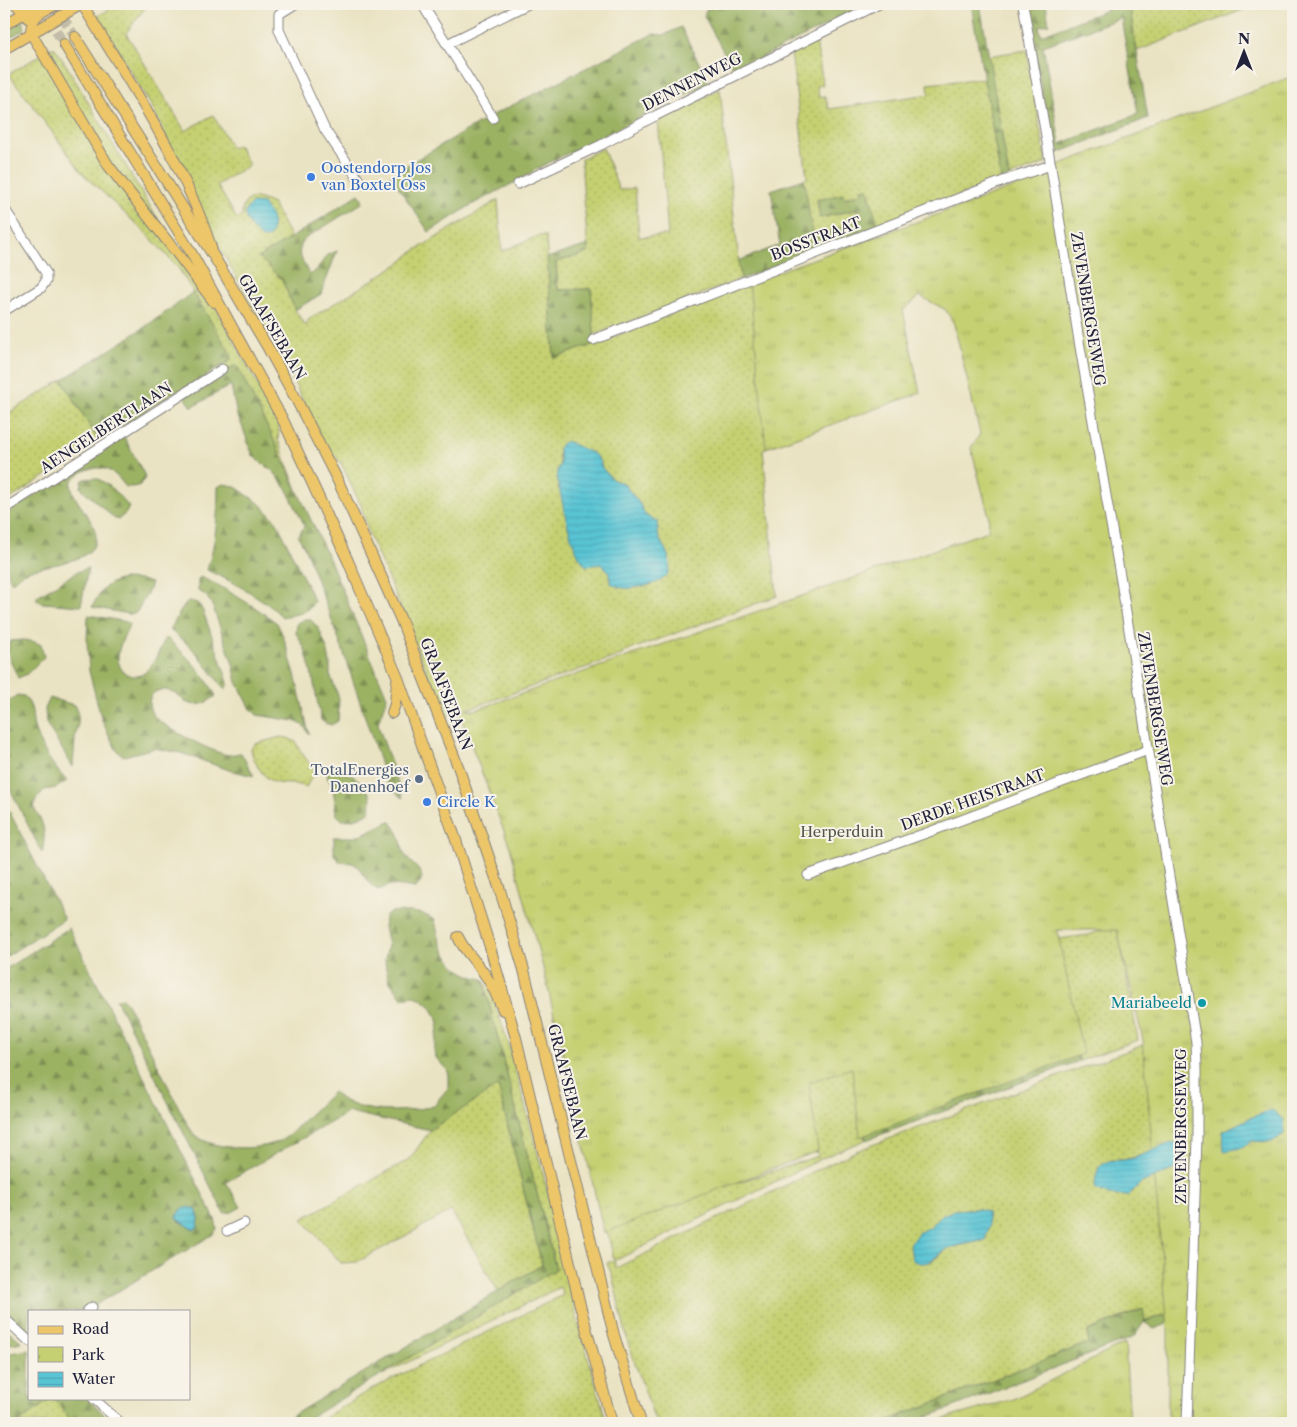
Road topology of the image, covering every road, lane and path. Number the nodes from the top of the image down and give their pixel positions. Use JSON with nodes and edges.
{"nodes":[{"id":1,"x":16,"y":4,"type":"edge"},
{"id":2,"x":40,"y":4,"type":"edge"},
{"id":3,"x":57,"y":4,"type":"edge"},
{"id":4,"x":82,"y":4,"type":"edge"},
{"id":5,"x":295,"y":4,"type":"edge"},
{"id":6,"x":422,"y":4,"type":"edge"},
{"id":7,"x":528,"y":4,"type":"edge"},
{"id":8,"x":879,"y":4,"type":"edge"},
{"id":9,"x":1022,"y":4,"type":"edge"},
{"id":10,"x":23,"y":14,"type":"junction"},
{"id":11,"x":37,"y":24,"type":"junction"},
{"id":12,"x":4,"y":25,"type":"edge"},
{"id":13,"x":31,"y":33,"type":"junction"},
{"id":14,"x":75,"y":37,"type":"tunnel mouth"},
{"id":15,"x":64,"y":44,"type":"tunnel mouth"},
{"id":16,"x":447,"y":44,"type":"junction"},
{"id":17,"x":4,"y":48,"type":"edge"},
{"id":18,"x":493,"y":118,"type":"dead end"},
{"id":19,"x":1051,"y":166,"type":"junction"},
{"id":20,"x":361,"y":183,"type":"dead end"},
{"id":21,"x":518,"y":184,"type":"dead end"},
{"id":22,"x":4,"y":208,"type":"edge"},
{"id":23,"x":216,"y":260,"type":"junction"},
{"id":24,"x":4,"y":312,"type":"edge"},
{"id":25,"x":230,"y":322,"type":"junction"},
{"id":26,"x":593,"y":340,"type":"dead end"},
{"id":27,"x":222,"y":369,"type":"dead end"},
{"id":28,"x":4,"y":509,"type":"edge"},
{"id":29,"x":398,"y":678,"type":"junction"},
{"id":30,"x":392,"y":713,"type":"dead end"},
{"id":31,"x":1148,"y":750,"type":"junction"},
{"id":32,"x":808,"y":875,"type":"dead end"},
{"id":33,"x":458,"y":937,"type":"dead end"},
{"id":34,"x":516,"y":1038,"type":"junction"},
{"id":35,"x":244,"y":1223,"type":"dead end"},
{"id":36,"x":227,"y":1231,"type":"dead end"},
{"id":37,"x":4,"y":1318,"type":"edge"},
{"id":38,"x":28,"y":1340,"type":"edge"},
{"id":39,"x":95,"y":1400,"type":"edge"},
{"id":40,"x":121,"y":1423,"type":"edge"},
{"id":41,"x":612,"y":1423,"type":"edge"},
{"id":42,"x":641,"y":1423,"type":"edge"},
{"id":43,"x":1187,"y":1423,"type":"edge"}],
"edges":[{"from":1,"to":10,"type":"main road"},
{"from":2,"to":10,"type":"main road"},
{"from":3,"to":11,"type":"main road"},
{"from":4,"to":11,"type":"main road"},
{"from":4,"to":23,"type":"main road"},
{"from":5,"to":20,"type":"street"},
{"from":6,"to":16,"type":"street"},
{"from":7,"to":16,"type":"street"},
{"from":8,"to":21,"type":"street","name":"DENNENWEG"},
{"from":9,"to":19,"type":"street","name":"ZEVENBERGSEWEG"},
{"from":10,"to":11,"type":"main road"},
{"from":10,"to":12,"type":"main road"},
{"from":11,"to":13,"type":"main road"},
{"from":13,"to":17,"type":"main road"},
{"from":13,"to":25,"type":"main road"},
{"from":14,"to":23,"type":"main road","name":"GRAAFSEBAAN"},
{"from":15,"to":25,"type":"main road"},
{"from":16,"to":18,"type":"street"},
{"from":19,"to":26,"type":"street","name":"BOSSTRAAT"},
{"from":19,"to":31,"type":"street","name":"ZEVENBERGSEWEG"},
{"from":22,"to":24,"type":"street"},
{"from":23,"to":42,"type":"main road","name":"GRAAFSEBAAN"},
{"from":25,"to":29,"type":"main road"},
{"from":27,"to":28,"type":"street","name":"AENGELBERTLAAN"},
{"from":29,"to":30,"type":"main road"},
{"from":29,"to":34,"type":"main road"},
{"from":31,"to":32,"type":"street","name":"DERDE HEISTRAAT"},
{"from":31,"to":43,"type":"street","name":"ZEVENBERGSEWEG"},
{"from":33,"to":34,"type":"main road"},
{"from":34,"to":41,"type":"main road"},
{"from":35,"to":36,"type":"street"},
{"from":37,"to":38,"type":"street"},
{"from":39,"to":40,"type":"street"}]}
